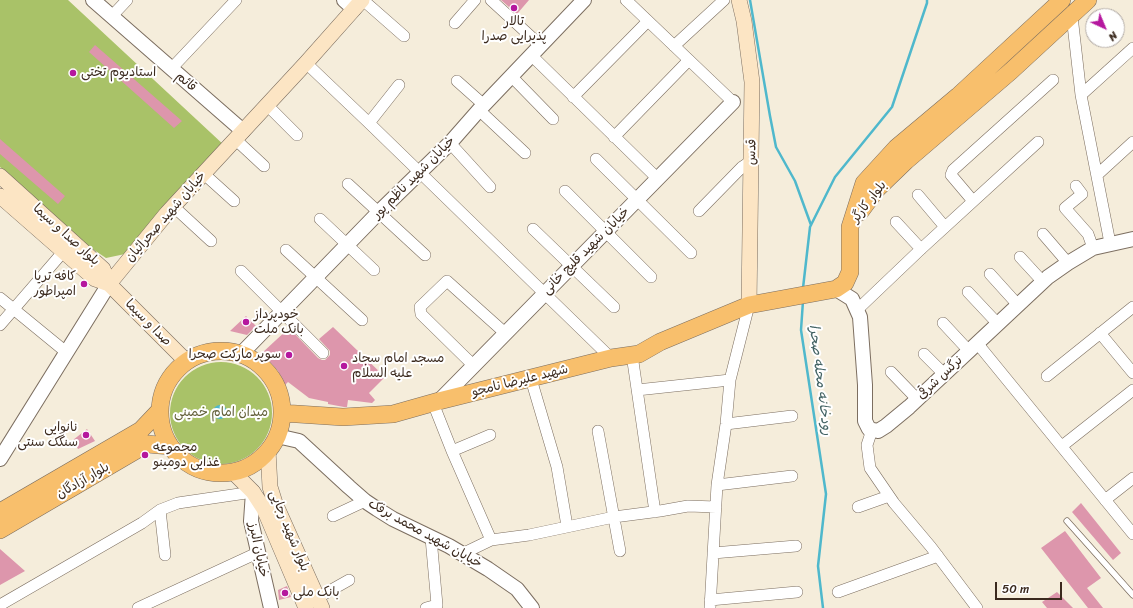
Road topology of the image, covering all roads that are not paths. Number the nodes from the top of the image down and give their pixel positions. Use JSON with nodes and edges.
{"nodes":[{"id":1,"x":93,"y":0,"type":"edge"},
{"id":2,"x":127,"y":0,"type":"edge"},
{"id":3,"x":236,"y":0,"type":"edge"},
{"id":4,"x":476,"y":0,"type":"edge"},
{"id":5,"x":490,"y":0,"type":"edge"},
{"id":6,"x":584,"y":0,"type":"edge"},
{"id":7,"x":626,"y":0,"type":"edge"},
{"id":8,"x":724,"y":0,"type":"edge"},
{"id":9,"x":739,"y":0,"type":"edge"},
{"id":10,"x":1062,"y":0,"type":"edge"},
{"id":11,"x":1088,"y":0,"type":"edge"},
{"id":12,"x":356,"y":2,"type":"edge"},
{"id":13,"x":112,"y":16,"type":"junction"},
{"id":14,"x":1072,"y":16,"type":"junction"},
{"id":15,"x":648,"y":21,"type":"junction"},
{"id":16,"x":455,"y":23,"type":"dead end"},
{"id":17,"x":404,"y":36,"type":"dead end"},
{"id":18,"x":674,"y":46,"type":"junction"},
{"id":19,"x":1133,"y":48,"type":"edge"},
{"id":20,"x":536,"y":50,"type":"junction"},
{"id":21,"x":690,"y":60,"type":"junction"},
{"id":22,"x":306,"y":63,"type":"junction"},
{"id":23,"x":171,"y":70,"type":"junction"},
{"id":24,"x":511,"y":76,"type":"junction"},
{"id":25,"x":457,"y":80,"type":"dead end"},
{"id":26,"x":1053,"y":80,"type":"dead end"},
{"id":27,"x":399,"y":85,"type":"dead end"},
{"id":28,"x":1081,"y":96,"type":"junction"},
{"id":29,"x":573,"y":97,"type":"junction"},
{"id":30,"x":733,"y":102,"type":"joint"},
{"id":31,"x":267,"y":105,"type":"junction"},
{"id":32,"x":481,"y":107,"type":"junction"},
{"id":33,"x":553,"y":119,"type":"dead end"},
{"id":34,"x":369,"y":123,"type":"junction"},
{"id":35,"x":298,"y":134,"type":"dead end"},
{"id":36,"x":239,"y":135,"type":"junction"},
{"id":37,"x":614,"y":137,"type":"junction"},
{"id":38,"x":1038,"y":142,"type":"dead end"},
{"id":39,"x":1133,"y":142,"type":"edge"},
{"id":40,"x":450,"y":143,"type":"junction"},
{"id":41,"x":525,"y":153,"type":"dead end"},
{"id":42,"x":596,"y":159,"type":"dead end"},
{"id":43,"x":752,"y":161,"type":"junction"},
{"id":44,"x":264,"y":166,"type":"dead end"},
{"id":45,"x":420,"y":172,"type":"junction"},
{"id":46,"x":203,"y":173,"type":"junction"},
{"id":47,"x":1097,"y":175,"type":"junction"},
{"id":48,"x":0,"y":176,"type":"edge"},
{"id":49,"x":658,"y":179,"type":"junction"},
{"id":50,"x":348,"y":184,"type":"dead end"},
{"id":51,"x":1076,"y":186,"type":"dead end"},
{"id":52,"x":490,"y":187,"type":"dead end"},
{"id":53,"x":565,"y":191,"type":"dead end"},
{"id":54,"x":918,"y":195,"type":"dead end"},
{"id":55,"x":0,"y":196,"type":"edge"},
{"id":56,"x":637,"y":200,"type":"junction"},
{"id":57,"x":234,"y":201,"type":"dead end"},
{"id":58,"x":973,"y":201,"type":"junction"},
{"id":59,"x":173,"y":206,"type":"junction"},
{"id":60,"x":699,"y":211,"type":"dead end"},
{"id":61,"x":379,"y":212,"type":"junction"},
{"id":62,"x":320,"y":219,"type":"dead end"},
{"id":63,"x":896,"y":222,"type":"dead end"},
{"id":64,"x":945,"y":226,"type":"junction"},
{"id":65,"x":850,"y":227,"type":"junction"},
{"id":66,"x":533,"y":229,"type":"dead end"},
{"id":67,"x":606,"y":231,"type":"junction"},
{"id":68,"x":1043,"y":234,"type":"dead end"},
{"id":69,"x":1133,"y":239,"type":"edge"},
{"id":70,"x":211,"y":241,"type":"dead end"},
{"id":71,"x":1110,"y":243,"type":"junction"},
{"id":72,"x":348,"y":244,"type":"junction"},
{"id":73,"x":921,"y":248,"type":"junction"},
{"id":74,"x":1093,"y":248,"type":"junction"},
{"id":75,"x":286,"y":250,"type":"dead end"},
{"id":76,"x":63,"y":252,"type":"junction"},
{"id":77,"x":691,"y":253,"type":"dead end"},
{"id":78,"x":425,"y":255,"type":"dead end"},
{"id":79,"x":1020,"y":257,"type":"dead end"},
{"id":80,"x":1068,"y":262,"type":"junction"},
{"id":81,"x":571,"y":266,"type":"junction"},
{"id":82,"x":374,"y":270,"type":"dead end"},
{"id":83,"x":241,"y":271,"type":"dead end"},
{"id":84,"x":990,"y":274,"type":"dead end"},
{"id":85,"x":316,"y":277,"type":"junction"},
{"id":86,"x":651,"y":277,"type":"dead end"},
{"id":87,"x":1043,"y":282,"type":"junction"},
{"id":88,"x":110,"y":284,"type":"junction"},
{"id":89,"x":836,"y":289,"type":"junction"},
{"id":90,"x":968,"y":292,"type":"dead end"},
{"id":91,"x":544,"y":293,"type":"junction"},
{"id":92,"x":0,"y":298,"type":"edge"},
{"id":93,"x":749,"y":305,"type":"junction"},
{"id":94,"x":1018,"y":305,"type":"junction"},
{"id":95,"x":614,"y":307,"type":"dead end"},
{"id":96,"x":1133,"y":307,"type":"edge"},
{"id":97,"x":13,"y":309,"type":"junction"},
{"id":98,"x":857,"y":310,"type":"junction"},
{"id":99,"x":282,"y":312,"type":"junction"},
{"id":100,"x":362,"y":320,"type":"dead end"},
{"id":101,"x":943,"y":323,"type":"dead end"},
{"id":102,"x":998,"y":324,"type":"junction"},
{"id":103,"x":0,"y":325,"type":"edge"},
{"id":104,"x":505,"y":333,"type":"junction"},
{"id":105,"x":1100,"y":333,"type":"junction"},
{"id":106,"x":973,"y":347,"type":"junction"},
{"id":107,"x":66,"y":352,"type":"junction"},
{"id":108,"x":323,"y":353,"type":"dead end"},
{"id":109,"x":241,"y":354,"type":"junction"},
{"id":110,"x":924,"y":354,"type":"dead end"},
{"id":111,"x":632,"y":355,"type":"junction"},
{"id":112,"x":611,"y":358,"type":"junction"},
{"id":113,"x":186,"y":361,"type":"junction"},
{"id":114,"x":473,"y":365,"type":"junction"},
{"id":115,"x":891,"y":372,"type":"dead end"},
{"id":116,"x":1133,"y":373,"type":"edge"},
{"id":117,"x":944,"y":374,"type":"junction"},
{"id":118,"x":1047,"y":376,"type":"dead end"},
{"id":119,"x":531,"y":379,"type":"junction"},
{"id":120,"x":730,"y":380,"type":"junction"},
{"id":121,"x":637,"y":390,"type":"junction"},
{"id":122,"x":1133,"y":390,"type":"edge"},
{"id":123,"x":917,"y":399,"type":"junction"},
{"id":124,"x":436,"y":402,"type":"junction"},
{"id":125,"x":160,"y":410,"type":"junction"},
{"id":126,"x":282,"y":413,"type":"junction"},
{"id":127,"x":792,"y":416,"type":"dead end"},
{"id":128,"x":726,"y":424,"type":"junction"},
{"id":129,"x":872,"y":430,"type":"junction"},
{"id":130,"x":598,"y":431,"type":"dead end"},
{"id":131,"x":490,"y":435,"type":"dead end"},
{"id":132,"x":4,"y":442,"type":"edge"},
{"id":133,"x":273,"y":443,"type":"junction"},
{"id":134,"x":170,"y":446,"type":"junction"},
{"id":135,"x":1062,"y":446,"type":"junction"},
{"id":136,"x":452,"y":451,"type":"junction"},
{"id":137,"x":0,"y":458,"type":"edge"},
{"id":138,"x":233,"y":472,"type":"junction"},
{"id":139,"x":792,"y":476,"type":"dead end"},
{"id":140,"x":1133,"y":478,"type":"edge"},
{"id":141,"x":717,"y":485,"type":"junction"},
{"id":142,"x":253,"y":492,"type":"junction"},
{"id":143,"x":890,"y":496,"type":"junction"},
{"id":144,"x":1105,"y":500,"type":"junction"},
{"id":145,"x":365,"y":501,"type":"junction"},
{"id":146,"x":716,"y":507,"type":"junction"},
{"id":147,"x":858,"y":507,"type":"dead end"},
{"id":148,"x":160,"y":510,"type":"junction"},
{"id":149,"x":655,"y":512,"type":"junction"},
{"id":150,"x":9,"y":515,"type":"edge"},
{"id":151,"x":333,"y":516,"type":"dead end"},
{"id":152,"x":614,"y":517,"type":"junction"},
{"id":153,"x":1067,"y":521,"type":"dead end"},
{"id":154,"x":567,"y":526,"type":"junction"},
{"id":155,"x":1133,"y":534,"type":"edge"},
{"id":156,"x":431,"y":538,"type":"junction"},
{"id":157,"x":491,"y":540,"type":"junction"},
{"id":158,"x":796,"y":546,"type":"dead end"},
{"id":159,"x":620,"y":551,"type":"dead end"},
{"id":160,"x":258,"y":553,"type":"junction"},
{"id":161,"x":713,"y":553,"type":"junction"},
{"id":162,"x":462,"y":554,"type":"junction"},
{"id":163,"x":165,"y":555,"type":"dead end"},
{"id":164,"x":938,"y":556,"type":"junction"},
{"id":165,"x":349,"y":580,"type":"dead end"},
{"id":166,"x":798,"y":592,"type":"dead end"},
{"id":167,"x":838,"y":592,"type":"dead end"},
{"id":168,"x":1133,"y":595,"type":"edge"},
{"id":169,"x":710,"y":604,"type":"edge"},
{"id":170,"x":0,"y":605,"type":"edge"},
{"id":171,"x":315,"y":605,"type":"edge"},
{"id":172,"x":138,"y":608,"type":"edge"},
{"id":173,"x":271,"y":608,"type":"edge"},
{"id":174,"x":426,"y":608,"type":"edge"},
{"id":175,"x":532,"y":608,"type":"edge"},
{"id":176,"x":977,"y":608,"type":"edge"}],
"edges":[{"from":1,"to":13,"type":"street","name":"قائم"},
{"from":2,"to":13,"type":"street"},
{"from":3,"to":23,"type":"street"},
{"from":4,"to":16,"type":"street"},
{"from":5,"to":20,"type":"street"},
{"from":6,"to":20,"type":"street","name":"خیابان شهید ناظم پور"},
{"from":7,"to":15,"type":"street"},
{"from":8,"to":18,"type":"street"},
{"from":9,"to":43,"type":"main road","name":"قدس"},
{"from":10,"to":65,"type":"main road","name":"بلوار کارگر"},
{"from":11,"to":14,"type":"main road","name":"بلوار کارگر"},
{"from":12,"to":17,"type":"street"},
{"from":12,"to":22,"type":"main road","name":"خیابان شهید صحرائیان"},
{"from":13,"to":23,"type":"street","name":"قائم"},
{"from":14,"to":28,"type":"street"},
{"from":14,"to":65,"type":"main road","name":"بلوار کارگر"},
{"from":15,"to":18,"type":"street"},
{"from":15,"to":29,"type":"street"},
{"from":18,"to":21,"type":"street"},
{"from":19,"to":28,"type":"street"},
{"from":20,"to":24,"type":"street","name":"خیابان شهید ناظم پور"},
{"from":20,"to":29,"type":"street"},
{"from":21,"to":30,"type":"street"},
{"from":21,"to":37,"type":"street"},
{"from":22,"to":31,"type":"main road","name":"خیابان شهید صحرائیان"},
{"from":22,"to":34,"type":"street"},
{"from":23,"to":36,"type":"street","name":"قائم"},
{"from":24,"to":32,"type":"street","name":"خیابان شهید ناظم پور"},
{"from":24,"to":33,"type":"street"},
{"from":25,"to":32,"type":"street"},
{"from":26,"to":58,"type":"street"},
{"from":27,"to":34,"type":"street"},
{"from":28,"to":47,"type":"street"},
{"from":29,"to":37,"type":"street"},
{"from":30,"to":49,"type":"street","name":"خیابان شهید قلیچ خانی"},
{"from":31,"to":35,"type":"street"},
{"from":31,"to":36,"type":"main road","name":"خیابان شهید صحرائیان"},
{"from":32,"to":40,"type":"street","name":"خیابان شهید ناظم پور"},
{"from":32,"to":41,"type":"street"},
{"from":34,"to":45,"type":"street"},
{"from":36,"to":44,"type":"street"},
{"from":36,"to":46,"type":"main road","name":"خیابان شهید صحرائیان"},
{"from":37,"to":49,"type":"street"},
{"from":38,"to":58,"type":"street"},
{"from":39,"to":47,"type":"street"},
{"from":40,"to":45,"type":"street","name":"خیابان شهید ناظم پور"},
{"from":40,"to":52,"type":"street"},
{"from":42,"to":56,"type":"street"},
{"from":43,"to":60,"type":"street"},
{"from":43,"to":93,"type":"main road","name":"قدس"},
{"from":45,"to":61,"type":"street","name":"خیابان شهید ناظم پور"},
{"from":45,"to":91,"type":"street"},
{"from":46,"to":57,"type":"street"},
{"from":46,"to":59,"type":"main road","name":"خیابان شهید صحرائیان"},
{"from":47,"to":71,"type":"street"},
{"from":48,"to":88,"type":"main road","name":"بلوار صدا و سیما"},
{"from":49,"to":56,"type":"street","name":"خیابان شهید قلیچ خانی"},
{"from":50,"to":61,"type":"street"},
{"from":51,"to":74,"type":"street"},
{"from":53,"to":67,"type":"street"},
{"from":54,"to":64,"type":"street"},
{"from":55,"to":76,"type":"main road","name":"بلوار صدا و سیما"},
{"from":56,"to":67,"type":"street","name":"خیابان شهید قلیچ خانی"},
{"from":56,"to":77,"type":"street"},
{"from":58,"to":64,"type":"street"},
{"from":59,"to":70,"type":"street"},
{"from":59,"to":88,"type":"main road","name":"خیابان شهید صحرائیان"},
{"from":61,"to":72,"type":"street","name":"خیابان شهید ناظم پور"},
{"from":61,"to":78,"type":"street"},
{"from":62,"to":72,"type":"street"},
{"from":63,"to":73,"type":"street"},
{"from":64,"to":73,"type":"street"},
{"from":65,"to":89,"type":"main road"},
{"from":66,"to":81,"type":"street"},
{"from":67,"to":81,"type":"street","name":"خیابان شهید قلیچ خانی"},
{"from":67,"to":86,"type":"street"},
{"from":68,"to":80,"type":"street"},
{"from":69,"to":71,"type":"street","name":"نرگس شرقی"},
{"from":71,"to":74,"type":"street","name":"نرگس شرقی"},
{"from":72,"to":82,"type":"street"},
{"from":72,"to":85,"type":"street","name":"خیابان شهید ناظم پور"},
{"from":73,"to":98,"type":"street"},
{"from":74,"to":80,"type":"street","name":"نرگس شرقی"},
{"from":75,"to":85,"type":"street"},
{"from":76,"to":88,"type":"main road","name":"بلوار صدا و سیما"},
{"from":76,"to":97,"type":"street"},
{"from":79,"to":87,"type":"street"},
{"from":80,"to":87,"type":"street","name":"نرگس شرقی"},
{"from":81,"to":91,"type":"street","name":"خیابان شهید قلیچ خانی"},
{"from":81,"to":95,"type":"street"},
{"from":83,"to":99,"type":"street"},
{"from":84,"to":94,"type":"street"},
{"from":85,"to":99,"type":"street","name":"خیابان شهید ناظم پور"},
{"from":85,"to":100,"type":"street"},
{"from":87,"to":94,"type":"street","name":"نرگس شرقی"},
{"from":88,"to":107,"type":"street","name":"خیابان شهید صحرائیان"},
{"from":88,"to":113,"type":"main road","name":"صدا و سیما"},
{"from":89,"to":93,"type":"main road","name":"شهید علیرضا نامجو"},
{"from":89,"to":98,"type":"street"},
{"from":90,"to":102,"type":"street"},
{"from":91,"to":104,"type":"street","name":"خیابان شهید قلیچ خانی"},
{"from":91,"to":112,"type":"street"},
{"from":92,"to":97,"type":"street"},
{"from":93,"to":111,"type":"main road","name":"شهید علیرضا نامجو"},
{"from":93,"to":120,"type":"street"},
{"from":94,"to":102,"type":"street","name":"نرگس شرقی"},
{"from":96,"to":105,"type":"street"},
{"from":97,"to":103,"type":"street"},
{"from":97,"to":107,"type":"street"},
{"from":98,"to":129,"type":"street"},
{"from":99,"to":108,"type":"street"},
{"from":99,"to":109,"type":"street","name":"خیابان شهید ناظم پور"},
{"from":101,"to":106,"type":"street"},
{"from":102,"to":106,"type":"street","name":"نرگس شرقی"},
{"from":104,"to":114,"type":"street","name":"خیابان شهید قلیچ خانی"},
{"from":104,"to":114,"type":"street"},
{"from":105,"to":116,"type":"street"},
{"from":105,"to":118,"type":"street"},
{"from":106,"to":117,"type":"street","name":"نرگس شرقی"},
{"from":106,"to":135,"type":"street"},
{"from":107,"to":132,"type":"street","name":"خیابان شهید صحرائیان"},
{"from":109,"to":113,"type":"main road"},
{"from":109,"to":126,"type":"main road"},
{"from":110,"to":117,"type":"street"},
{"from":111,"to":112,"type":"main road","name":"شهید علیرضا نامجو"},
{"from":111,"to":121,"type":"street"},
{"from":112,"to":119,"type":"main road","name":"شهید علیرضا نامجو"},
{"from":113,"to":125,"type":"main road"},
{"from":114,"to":124,"type":"street","name":"خیابان شهید قلیچ خانی"},
{"from":115,"to":123,"type":"street"},
{"from":117,"to":123,"type":"street","name":"نرگس شرقی"},
{"from":119,"to":124,"type":"main road","name":"شهید علیرضا نامجو"},
{"from":119,"to":154,"type":"street"},
{"from":120,"to":121,"type":"street"},
{"from":120,"to":128,"type":"street"},
{"from":121,"to":149,"type":"street"},
{"from":122,"to":135,"type":"street"},
{"from":123,"to":129,"type":"street","name":"نرگس شرقی"},
{"from":124,"to":126,"type":"main road","name":"شهید علیرضا نامجو"},
{"from":124,"to":136,"type":"street"},
{"from":125,"to":134,"type":"main road"},
{"from":125,"to":150,"type":"main road","name":"بلوار آزادگان"},
{"from":126,"to":133,"type":"main road"},
{"from":127,"to":128,"type":"street"},
{"from":128,"to":141,"type":"street"},
{"from":129,"to":143,"type":"street"},
{"from":130,"to":152,"type":"street"},
{"from":131,"to":136,"type":"street"},
{"from":132,"to":137,"type":"street","name":"خیابان شهید صحرائیان"},
{"from":133,"to":138,"type":"main road"},
{"from":133,"to":145,"type":"street","name":"خیابان شهید محمد برفک"},
{"from":133,"to":171,"type":"main road","name":"بلوار شهید رجایی"},
{"from":134,"to":138,"type":"main road"},
{"from":134,"to":150,"type":"main road","name":"بلوار آزادگان"},
{"from":135,"to":144,"type":"street"},
{"from":136,"to":157,"type":"street"},
{"from":138,"to":142,"type":"main road","name":"بلوار شهید رجایی"},
{"from":139,"to":141,"type":"street"},
{"from":140,"to":144,"type":"street"},
{"from":141,"to":146,"type":"street"},
{"from":142,"to":148,"type":"street"},
{"from":142,"to":160,"type":"street","name":"خیابان البرز"},
{"from":142,"to":171,"type":"main road","name":"بلوار شهید رجایی"},
{"from":143,"to":147,"type":"street"},
{"from":143,"to":164,"type":"street"},
{"from":144,"to":155,"type":"street"},
{"from":145,"to":151,"type":"street"},
{"from":145,"to":156,"type":"street","name":"خیابان شهید محمد برفک"},
{"from":146,"to":149,"type":"street"},
{"from":146,"to":161,"type":"street"},
{"from":148,"to":163,"type":"street"},
{"from":148,"to":170,"type":"street"},
{"from":149,"to":152,"type":"street"},
{"from":152,"to":154,"type":"street"},
{"from":152,"to":159,"type":"street"},
{"from":153,"to":168,"type":"lane"},
{"from":154,"to":157,"type":"street"},
{"from":156,"to":162,"type":"street","name":"خیابان شهید محمد برفک"},
{"from":156,"to":174,"type":"street"},
{"from":157,"to":162,"type":"street"},
{"from":158,"to":161,"type":"street"},
{"from":160,"to":172,"type":"street"},
{"from":160,"to":173,"type":"street","name":"خیابان البرز"},
{"from":161,"to":169,"type":"street"},
{"from":162,"to":175,"type":"street","name":"خیابان شهید محمد برفک"},
{"from":164,"to":167,"type":"street"},
{"from":164,"to":176,"type":"street"},
{"from":165,"to":171,"type":"street"},
{"from":166,"to":169,"type":"street"}]}
